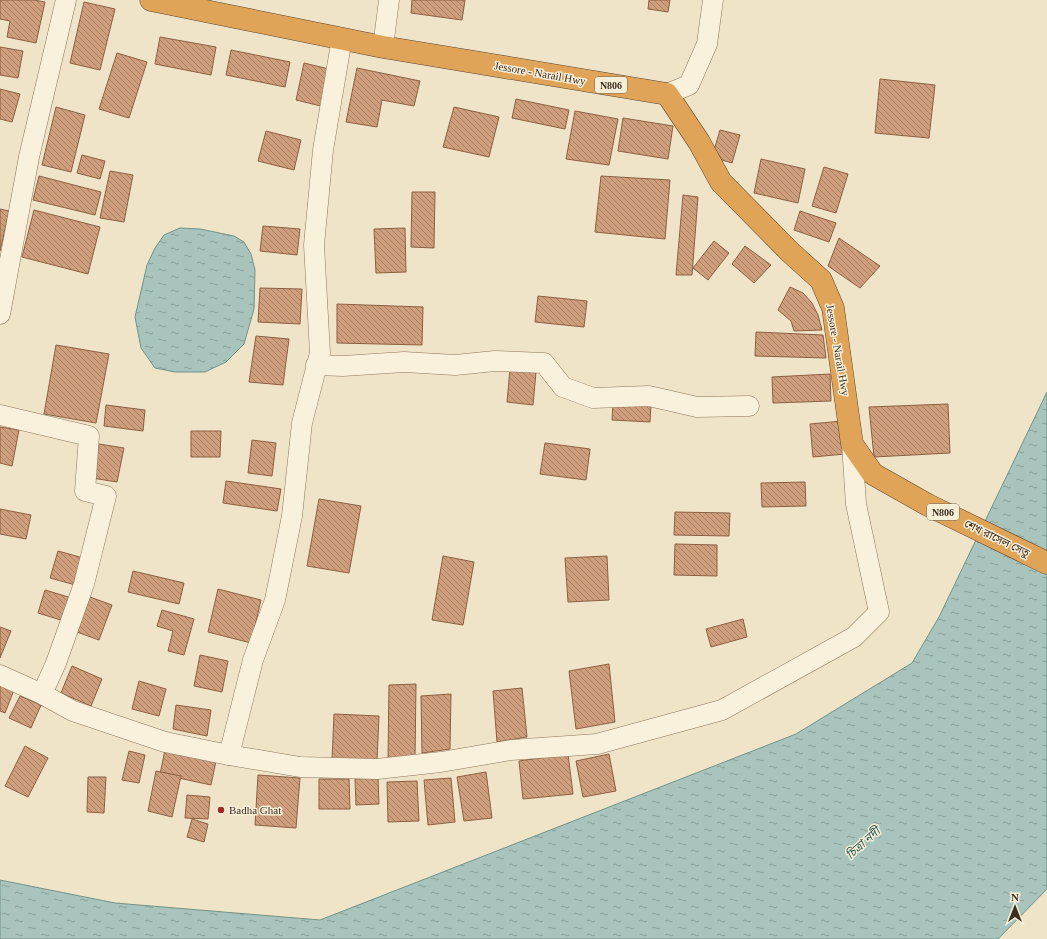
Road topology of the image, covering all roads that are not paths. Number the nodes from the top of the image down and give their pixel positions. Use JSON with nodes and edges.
{"nodes":[{"id":1,"x":66,"y":0,"type":"edge"},
{"id":2,"x":152,"y":0,"type":"edge"},
{"id":3,"x":389,"y":0,"type":"edge"},
{"id":4,"x":713,"y":0,"type":"edge"},
{"id":5,"x":342,"y":38,"type":"junction"},
{"id":6,"x":383,"y":47,"type":"junction"},
{"id":7,"x":667,"y":94,"type":"junction"},
{"id":8,"x":0,"y":314,"type":"edge"},
{"id":9,"x":316,"y":365,"type":"junction"},
{"id":10,"x":749,"y":406,"type":"dead end"},
{"id":11,"x":0,"y":415,"type":"edge"},
{"id":12,"x":852,"y":444,"type":"junction"},
{"id":13,"x":1047,"y":563,"type":"edge"},
{"id":14,"x":0,"y":675,"type":"edge"},
{"id":15,"x":42,"y":694,"type":"junction"},
{"id":16,"x":230,"y":755,"type":"junction"}],
"edges":[{"from":1,"to":8,"type":"street"},
{"from":2,"to":5,"type":"highway","name":"Jessore - Narail Hwy","number":"N806"},
{"from":3,"to":6,"type":"street"},
{"from":4,"to":7,"type":"street"},
{"from":5,"to":6,"type":"highway","name":"Jessore - Narail Hwy","number":"N806"},
{"from":5,"to":9,"type":"street"},
{"from":6,"to":7,"type":"highway","name":"Jessore - Narail Hwy","number":"N806"},
{"from":7,"to":12,"type":"highway","name":"Jessore - Narail Hwy","number":"N806"},
{"from":9,"to":10,"type":"street"},
{"from":9,"to":16,"type":"street"},
{"from":11,"to":15,"type":"street"},
{"from":12,"to":13,"type":"highway","name":"শেখ রাসেল সেতু","number":"N806"},
{"from":12,"to":16,"type":"street"},
{"from":14,"to":15,"type":"street"},
{"from":15,"to":16,"type":"street"}]}
